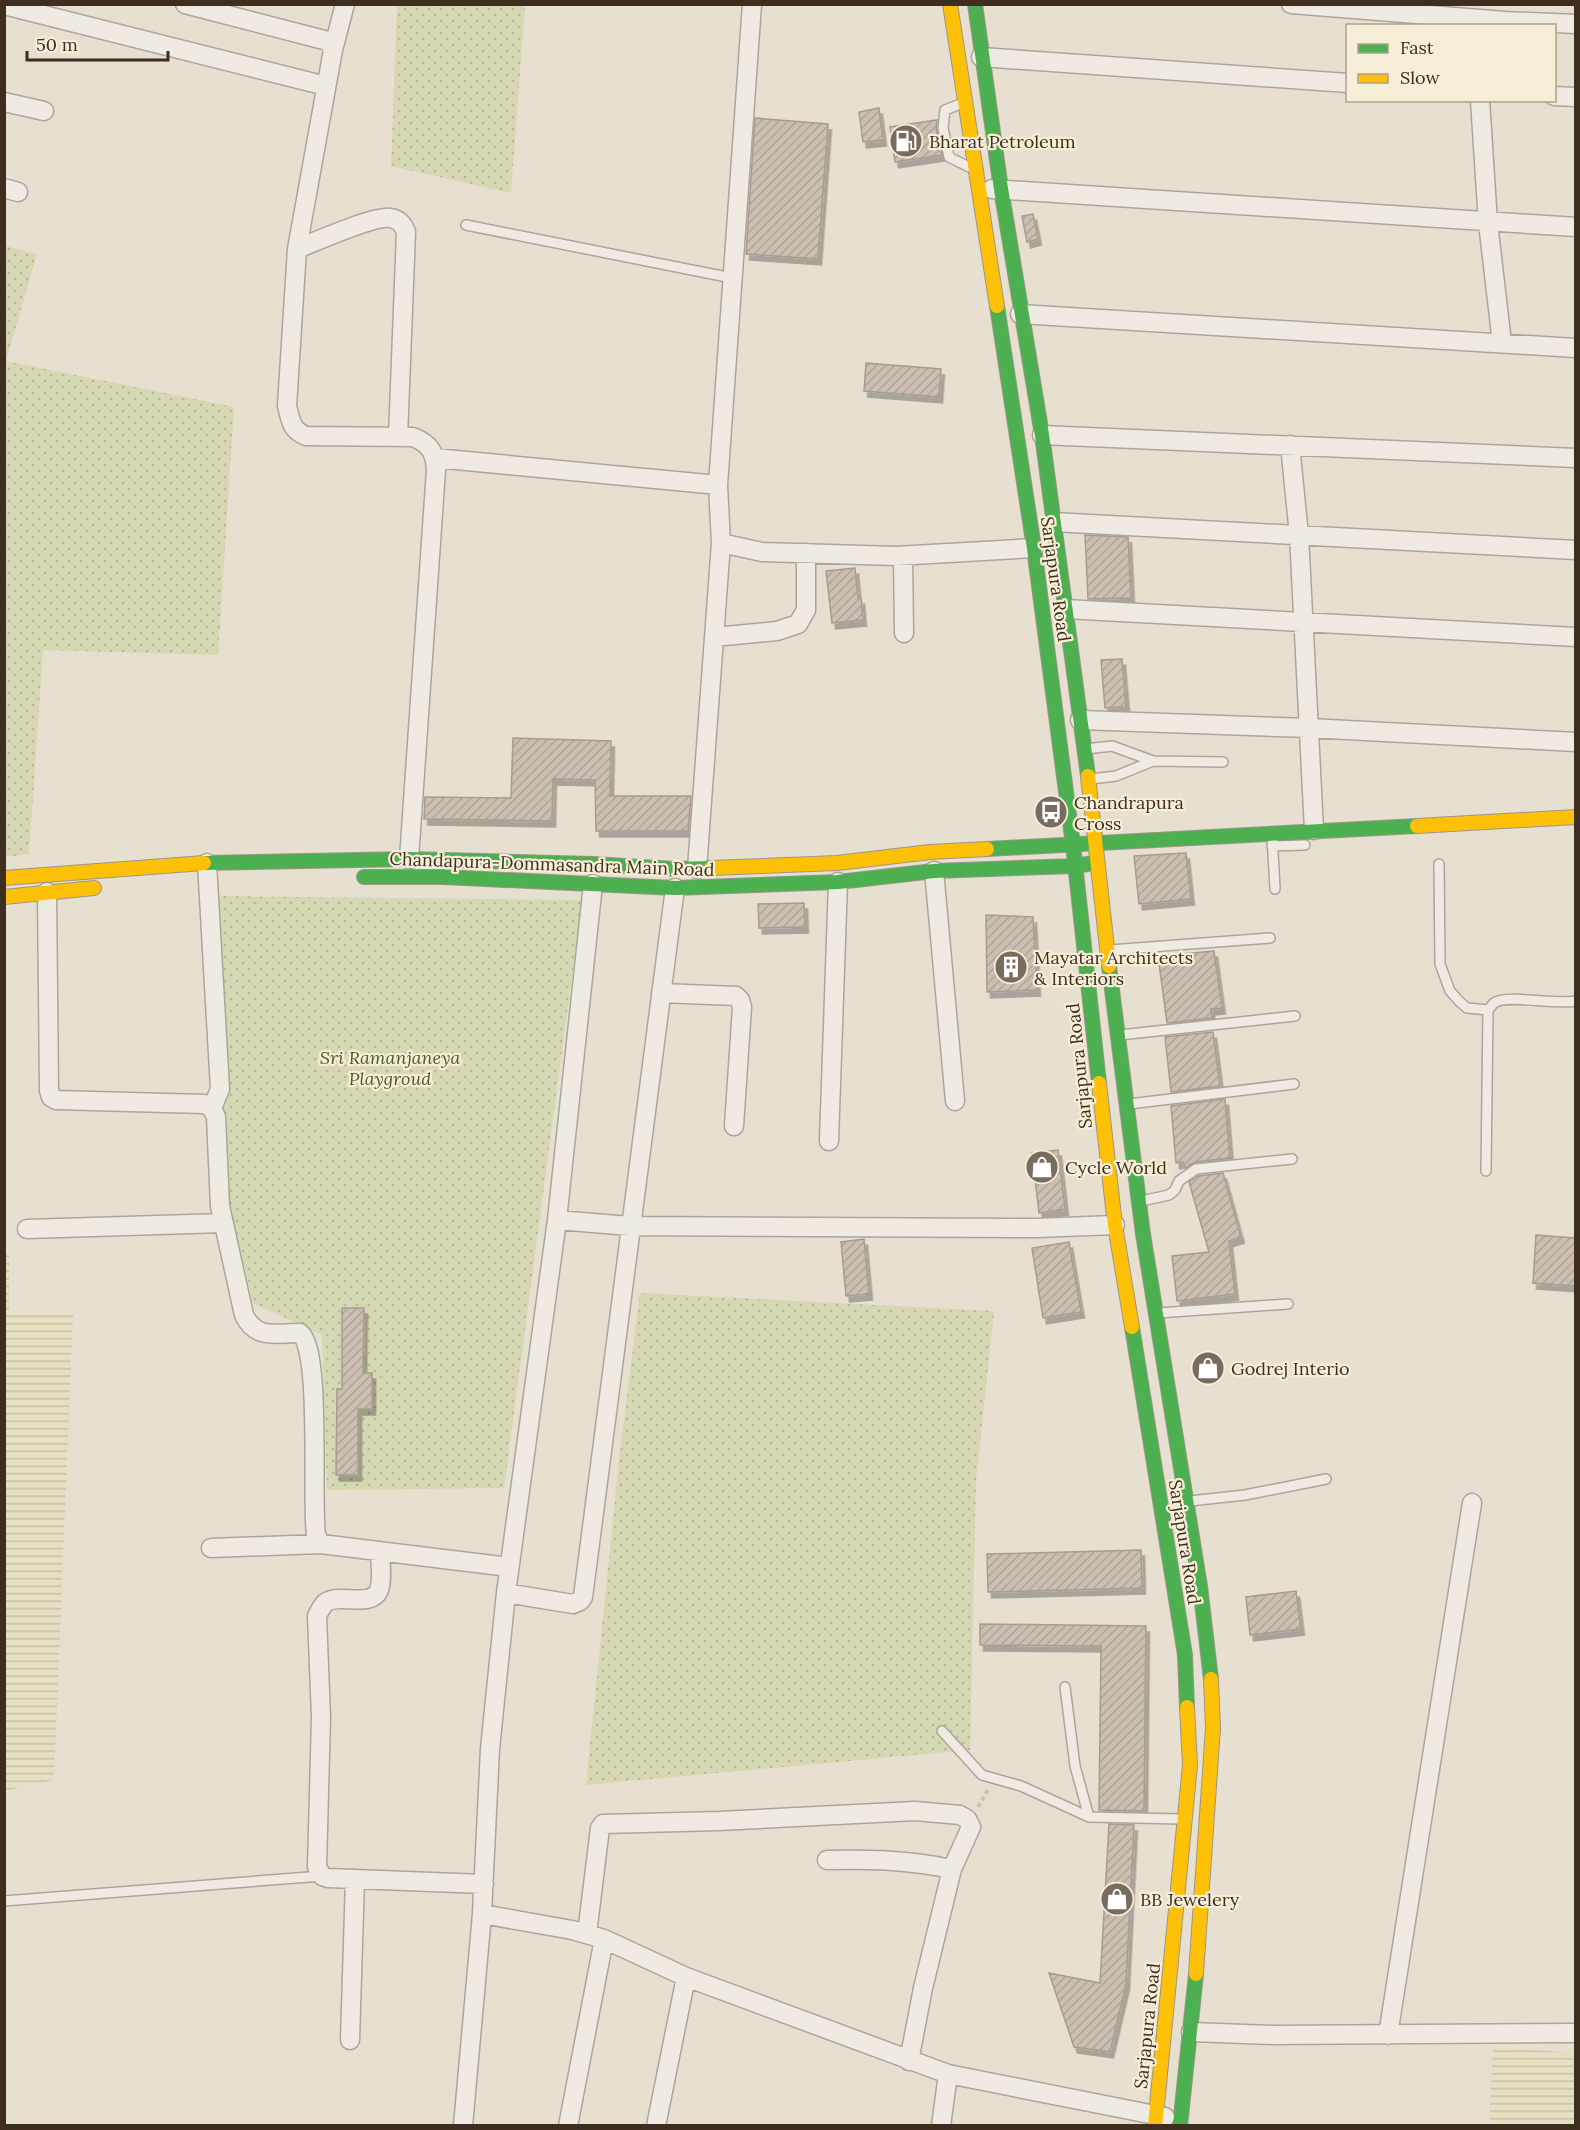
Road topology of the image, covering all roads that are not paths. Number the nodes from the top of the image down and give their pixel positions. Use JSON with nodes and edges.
{"nodes":[{"id":1,"x":185,"y":4,"type":"edge"},
{"id":2,"x":345,"y":4,"type":"edge"},
{"id":3,"x":752,"y":4,"type":"edge"},
{"id":4,"x":950,"y":4,"type":"edge"},
{"id":5,"x":975,"y":4,"type":"edge"},
{"id":6,"x":1291,"y":4,"type":"edge"},
{"id":7,"x":4,"y":5,"type":"edge"},
{"id":8,"x":1575,"y":24,"type":"edge"},
{"id":9,"x":333,"y":50,"type":"junction"},
{"id":10,"x":981,"y":57,"type":"junction"},
{"id":11,"x":1346,"y":83,"type":"edge"},
{"id":12,"x":326,"y":86,"type":"junction"},
{"id":13,"x":1556,"y":96,"type":"edge"},
{"id":14,"x":1575,"y":97,"type":"edge"},
{"id":15,"x":4,"y":102,"type":"edge"},
{"id":16,"x":1480,"y":102,"type":"edge"},
{"id":17,"x":965,"y":103,"type":"junction"},
{"id":18,"x":44,"y":111,"type":"dead end"},
{"id":19,"x":975,"y":170,"type":"junction"},
{"id":20,"x":978,"y":189,"type":"junction"},
{"id":21,"x":1001,"y":189,"type":"junction"},
{"id":22,"x":1488,"y":223,"type":"junction"},
{"id":23,"x":466,"y":225,"type":"dead end"},
{"id":24,"x":1575,"y":227,"type":"edge"},
{"id":25,"x":297,"y":249,"type":"junction"},
{"id":26,"x":732,"y":278,"type":"junction"},
{"id":27,"x":1020,"y":314,"type":"junction"},
{"id":28,"x":1502,"y":344,"type":"junction"},
{"id":29,"x":1575,"y":348,"type":"edge"},
{"id":30,"x":1042,"y":435,"type":"junction"},
{"id":31,"x":398,"y":437,"type":"junction"},
{"id":32,"x":1290,"y":445,"type":"junction"},
{"id":33,"x":435,"y":458,"type":"junction"},
{"id":34,"x":1575,"y":458,"type":"edge"},
{"id":35,"x":718,"y":485,"type":"junction"},
{"id":36,"x":1053,"y":522,"type":"junction"},
{"id":37,"x":1299,"y":536,"type":"junction"},
{"id":38,"x":721,"y":543,"type":"junction"},
{"id":39,"x":1034,"y":548,"type":"junction"},
{"id":40,"x":1575,"y":550,"type":"edge"},
{"id":41,"x":806,"y":553,"type":"junction"},
{"id":42,"x":903,"y":556,"type":"junction"},
{"id":43,"x":1065,"y":609,"type":"junction"},
{"id":44,"x":1303,"y":623,"type":"junction"},
{"id":45,"x":904,"y":633,"type":"dead end"},
{"id":46,"x":714,"y":637,"type":"junction"},
{"id":47,"x":1575,"y":637,"type":"edge"},
{"id":48,"x":1080,"y":720,"type":"junction"},
{"id":49,"x":1309,"y":728,"type":"junction"},
{"id":50,"x":1575,"y":742,"type":"edge"},
{"id":51,"x":1084,"y":749,"type":"junction"},
{"id":52,"x":1153,"y":761,"type":"junction"},
{"id":53,"x":1223,"y":762,"type":"dead end"},
{"id":54,"x":1088,"y":779,"type":"junction"},
{"id":55,"x":1575,"y":817,"type":"edge"},
{"id":56,"x":1310,"y":838,"type":"junction"},
{"id":57,"x":1272,"y":840,"type":"junction"},
{"id":58,"x":1095,"y":843,"type":"junction"},
{"id":59,"x":1072,"y":845,"type":"junction"},
{"id":60,"x":408,"y":859,"type":"junction"},
{"id":61,"x":1098,"y":862,"type":"junction"},
{"id":62,"x":1439,"y":864,"type":"dead end"},
{"id":63,"x":1074,"y":866,"type":"junction"},
{"id":64,"x":697,"y":869,"type":"junction"},
{"id":65,"x":934,"y":871,"type":"junction"},
{"id":66,"x":208,"y":874,"type":"junction"},
{"id":67,"x":349,"y":877,"type":"dead end"},
{"id":68,"x":4,"y":878,"type":"edge"},
{"id":69,"x":838,"y":882,"type":"junction"},
{"id":70,"x":593,"y":884,"type":"junction"},
{"id":71,"x":104,"y":887,"type":"dead end"},
{"id":72,"x":675,"y":888,"type":"junction"},
{"id":73,"x":1275,"y":889,"type":"dead end"},
{"id":74,"x":47,"y":892,"type":"junction"},
{"id":75,"x":4,"y":897,"type":"edge"},
{"id":76,"x":1270,"y":938,"type":"dead end"},
{"id":77,"x":1107,"y":950,"type":"junction"},
{"id":78,"x":661,"y":993,"type":"junction"},
{"id":79,"x":1575,"y":1001,"type":"edge"},
{"id":80,"x":1488,"y":1010,"type":"junction"},
{"id":81,"x":1295,"y":1016,"type":"dead end"},
{"id":82,"x":1118,"y":1035,"type":"junction"},
{"id":83,"x":1294,"y":1084,"type":"dead end"},
{"id":84,"x":955,"y":1101,"type":"dead end"},
{"id":85,"x":1126,"y":1105,"type":"junction"},
{"id":86,"x":212,"y":1108,"type":"junction"},
{"id":87,"x":734,"y":1126,"type":"dead end"},
{"id":88,"x":829,"y":1141,"type":"dead end"},
{"id":89,"x":1292,"y":1159,"type":"dead end"},
{"id":90,"x":1486,"y":1171,"type":"dead end"},
{"id":91,"x":1138,"y":1201,"type":"junction"},
{"id":92,"x":557,"y":1220,"type":"junction"},
{"id":93,"x":224,"y":1223,"type":"junction"},
{"id":94,"x":1115,"y":1225,"type":"junction"},
{"id":95,"x":630,"y":1226,"type":"junction"},
{"id":96,"x":27,"y":1229,"type":"dead end"},
{"id":97,"x":1288,"y":1304,"type":"dead end"},
{"id":98,"x":1156,"y":1313,"type":"junction"},
{"id":99,"x":1326,"y":1479,"type":"dead end"},
{"id":100,"x":1185,"y":1502,"type":"junction"},
{"id":101,"x":1472,"y":1503,"type":"dead end"},
{"id":102,"x":321,"y":1544,"type":"junction"},
{"id":103,"x":211,"y":1548,"type":"dead end"},
{"id":104,"x":381,"y":1551,"type":"junction"},
{"id":105,"x":509,"y":1567,"type":"junction"},
{"id":106,"x":506,"y":1593,"type":"junction"},
{"id":107,"x":1065,"y":1687,"type":"dead end"},
{"id":108,"x":942,"y":1731,"type":"dead end"},
{"id":109,"x":1089,"y":1817,"type":"junction"},
{"id":110,"x":1186,"y":1819,"type":"junction"},
{"id":111,"x":1208,"y":1819,"type":"junction"},
{"id":112,"x":827,"y":1860,"type":"dead end"},
{"id":113,"x":952,"y":1869,"type":"junction"},
{"id":114,"x":322,"y":1876,"type":"junction"},
{"id":115,"x":355,"y":1879,"type":"junction"},
{"id":116,"x":484,"y":1884,"type":"junction"},
{"id":117,"x":4,"y":1901,"type":"edge"},
{"id":118,"x":482,"y":1914,"type":"junction"},
{"id":119,"x":596,"y":1936,"type":"junction"},
{"id":120,"x":686,"y":1977,"type":"junction"},
{"id":121,"x":1191,"y":2032,"type":"junction"},
{"id":122,"x":1575,"y":2033,"type":"edge"},
{"id":123,"x":1388,"y":2035,"type":"junction"},
{"id":124,"x":350,"y":2040,"type":"dead end"},
{"id":125,"x":909,"y":2061,"type":"junction"},
{"id":126,"x":948,"y":2074,"type":"junction"},
{"id":127,"x":1156,"y":2120,"type":"edge"},
{"id":128,"x":1180,"y":2122,"type":"edge"},
{"id":129,"x":463,"y":2126,"type":"edge"},
{"id":130,"x":568,"y":2126,"type":"edge"},
{"id":131,"x":656,"y":2126,"type":"edge"},
{"id":132,"x":941,"y":2126,"type":"edge"}],
"edges":[{"from":1,"to":9,"type":"street"},
{"from":2,"to":9,"type":"street"},
{"from":3,"to":26,"type":"street"},
{"from":4,"to":17,"type":"main road","name":"Sarjapura Road"},
{"from":5,"to":10,"type":"main road","name":"Sarjapura Road"},
{"from":6,"to":8,"type":"street"},
{"from":7,"to":12,"type":"street"},
{"from":9,"to":12,"type":"street"},
{"from":10,"to":11,"type":"street"},
{"from":10,"to":21,"type":"main road","name":"Sarjapura Road"},
{"from":12,"to":25,"type":"street"},
{"from":13,"to":14,"type":"street"},
{"from":15,"to":18,"type":"street"},
{"from":16,"to":22,"type":"street"},
{"from":17,"to":19,"type":"main road","name":"Sarjapura Road"},
{"from":17,"to":19,"type":"lane"},
{"from":19,"to":20,"type":"main road","name":"Sarjapura Road"},
{"from":20,"to":21,"type":"street"},
{"from":20,"to":39,"type":"main road","name":"Sarjapura Road"},
{"from":21,"to":22,"type":"street"},
{"from":21,"to":27,"type":"main road","name":"Sarjapura Road"},
{"from":22,"to":24,"type":"street"},
{"from":22,"to":28,"type":"street"},
{"from":23,"to":26,"type":"lane"},
{"from":25,"to":31,"type":"street"},
{"from":25,"to":31,"type":"street"},
{"from":26,"to":35,"type":"street"},
{"from":27,"to":28,"type":"street"},
{"from":27,"to":30,"type":"main road","name":"Sarjapura Road"},
{"from":28,"to":29,"type":"street"},
{"from":30,"to":32,"type":"street"},
{"from":30,"to":36,"type":"main road","name":"Sarjapura Road"},
{"from":31,"to":33,"type":"street"},
{"from":32,"to":34,"type":"street"},
{"from":32,"to":37,"type":"street"},
{"from":33,"to":35,"type":"street"},
{"from":33,"to":60,"type":"street"},
{"from":35,"to":38,"type":"street"},
{"from":36,"to":37,"type":"street"},
{"from":36,"to":43,"type":"main road","name":"Sarjapura Road"},
{"from":37,"to":40,"type":"street"},
{"from":37,"to":44,"type":"street"},
{"from":38,"to":41,"type":"street"},
{"from":38,"to":46,"type":"street"},
{"from":39,"to":42,"type":"street"},
{"from":39,"to":59,"type":"main road","name":"Sarjapura Road"},
{"from":41,"to":42,"type":"street"},
{"from":41,"to":46,"type":"street"},
{"from":42,"to":45,"type":"street"},
{"from":43,"to":44,"type":"street"},
{"from":43,"to":48,"type":"main road","name":"Sarjapura Road"},
{"from":44,"to":47,"type":"street"},
{"from":44,"to":49,"type":"street"},
{"from":46,"to":64,"type":"street"},
{"from":48,"to":49,"type":"street"},
{"from":48,"to":51,"type":"main road","name":"Sarjapura Road"},
{"from":49,"to":50,"type":"street"},
{"from":49,"to":56,"type":"street"},
{"from":51,"to":52,"type":"lane"},
{"from":51,"to":54,"type":"main road","name":"Sarjapura Road"},
{"from":52,"to":53,"type":"lane"},
{"from":52,"to":54,"type":"lane"},
{"from":54,"to":58,"type":"main road","name":"Sarjapura Road"},
{"from":55,"to":56,"type":"main road","name":"Chandapura-Dommasandra Main Road"},
{"from":56,"to":57,"type":"main road","name":"Chandapura-Dommasandra Main Road"},
{"from":57,"to":58,"type":"main road","name":"Chandapura-Dommasandra Main Road"},
{"from":57,"to":73,"type":"lane"},
{"from":58,"to":59,"type":"main road","name":"Chandapura-Dommasandra Main Road"},
{"from":58,"to":61,"type":"main road","name":"Sarjapura Road"},
{"from":59,"to":63,"type":"main road","name":"Sarjapura Road"},
{"from":59,"to":64,"type":"main road","name":"Chandapura-Dommasandra Main Road"},
{"from":60,"to":64,"type":"main road","name":"Chandapura-Dommasandra Main Road"},
{"from":60,"to":66,"type":"main road","name":"Chandapura-Dommasandra Main Road"},
{"from":61,"to":63,"type":"main road","name":"Chandapura-Dommasandra Main Road"},
{"from":61,"to":77,"type":"main road","name":"Sarjapura Road"},
{"from":62,"to":80,"type":"lane"},
{"from":63,"to":65,"type":"main road","name":"Chandapura-Dommasandra Main Road"},
{"from":63,"to":94,"type":"main road","name":"Sarjapura Road"},
{"from":65,"to":69,"type":"main road","name":"Chandapura-Dommasandra Main Road"},
{"from":65,"to":84,"type":"street"},
{"from":66,"to":68,"type":"main road","name":"Chandapura-Dommasandra Main Road"},
{"from":66,"to":86,"type":"street"},
{"from":67,"to":70,"type":"main road","name":"Chandapura-Dommasandra Main Road"},
{"from":69,"to":72,"type":"main road","name":"Chandapura-Dommasandra Main Road"},
{"from":69,"to":88,"type":"street"},
{"from":70,"to":72,"type":"main road","name":"Chandapura-Dommasandra Main Road"},
{"from":70,"to":92,"type":"street"},
{"from":71,"to":74,"type":"main road"},
{"from":72,"to":78,"type":"street"},
{"from":74,"to":75,"type":"main road"},
{"from":74,"to":86,"type":"street"},
{"from":76,"to":77,"type":"lane"},
{"from":77,"to":82,"type":"main road","name":"Sarjapura Road"},
{"from":78,"to":87,"type":"street"},
{"from":78,"to":95,"type":"street"},
{"from":79,"to":80,"type":"lane"},
{"from":80,"to":90,"type":"lane"},
{"from":81,"to":82,"type":"lane"},
{"from":82,"to":85,"type":"main road","name":"Sarjapura Road"},
{"from":83,"to":85,"type":"lane"},
{"from":85,"to":91,"type":"main road","name":"Sarjapura Road"},
{"from":86,"to":93,"type":"street"},
{"from":89,"to":91,"type":"lane"},
{"from":91,"to":98,"type":"main road","name":"Sarjapura Road"},
{"from":92,"to":95,"type":"street"},
{"from":92,"to":105,"type":"street"},
{"from":93,"to":96,"type":"street"},
{"from":93,"to":102,"type":"street"},
{"from":94,"to":95,"type":"street"},
{"from":94,"to":110,"type":"main road","name":"Sarjapura Road"},
{"from":95,"to":106,"type":"street"},
{"from":97,"to":98,"type":"lane"},
{"from":98,"to":100,"type":"main road","name":"Sarjapura Road"},
{"from":99,"to":100,"type":"lane"},
{"from":100,"to":111,"type":"main road","name":"Sarjapura Road"},
{"from":101,"to":123,"type":"street"},
{"from":102,"to":103,"type":"street"},
{"from":102,"to":104,"type":"street"},
{"from":104,"to":105,"type":"street"},
{"from":104,"to":114,"type":"street"},
{"from":105,"to":106,"type":"street"},
{"from":106,"to":116,"type":"street"},
{"from":107,"to":109,"type":"lane"},
{"from":108,"to":109,"type":"lane"},
{"from":109,"to":110,"type":"lane"},
{"from":110,"to":111,"type":"lane"},
{"from":110,"to":127,"type":"main road","name":"Sarjapura Road"},
{"from":111,"to":121,"type":"main road","name":"Sarjapura Road"},
{"from":112,"to":113,"type":"street"},
{"from":113,"to":119,"type":"street"},
{"from":113,"to":125,"type":"street"},
{"from":114,"to":115,"type":"street"},
{"from":114,"to":117,"type":"lane"},
{"from":115,"to":116,"type":"street"},
{"from":115,"to":124,"type":"street"},
{"from":116,"to":118,"type":"street"},
{"from":118,"to":119,"type":"street"},
{"from":118,"to":129,"type":"street"},
{"from":119,"to":120,"type":"street"},
{"from":119,"to":130,"type":"street"},
{"from":120,"to":125,"type":"street"},
{"from":120,"to":131,"type":"street"},
{"from":121,"to":123,"type":"street"},
{"from":121,"to":128,"type":"main road","name":"Sarjapura Road"},
{"from":122,"to":123,"type":"street"},
{"from":125,"to":126,"type":"street"},
{"from":126,"to":127,"type":"street"},
{"from":126,"to":132,"type":"street"},
{"from":127,"to":128,"type":"street"}]}
